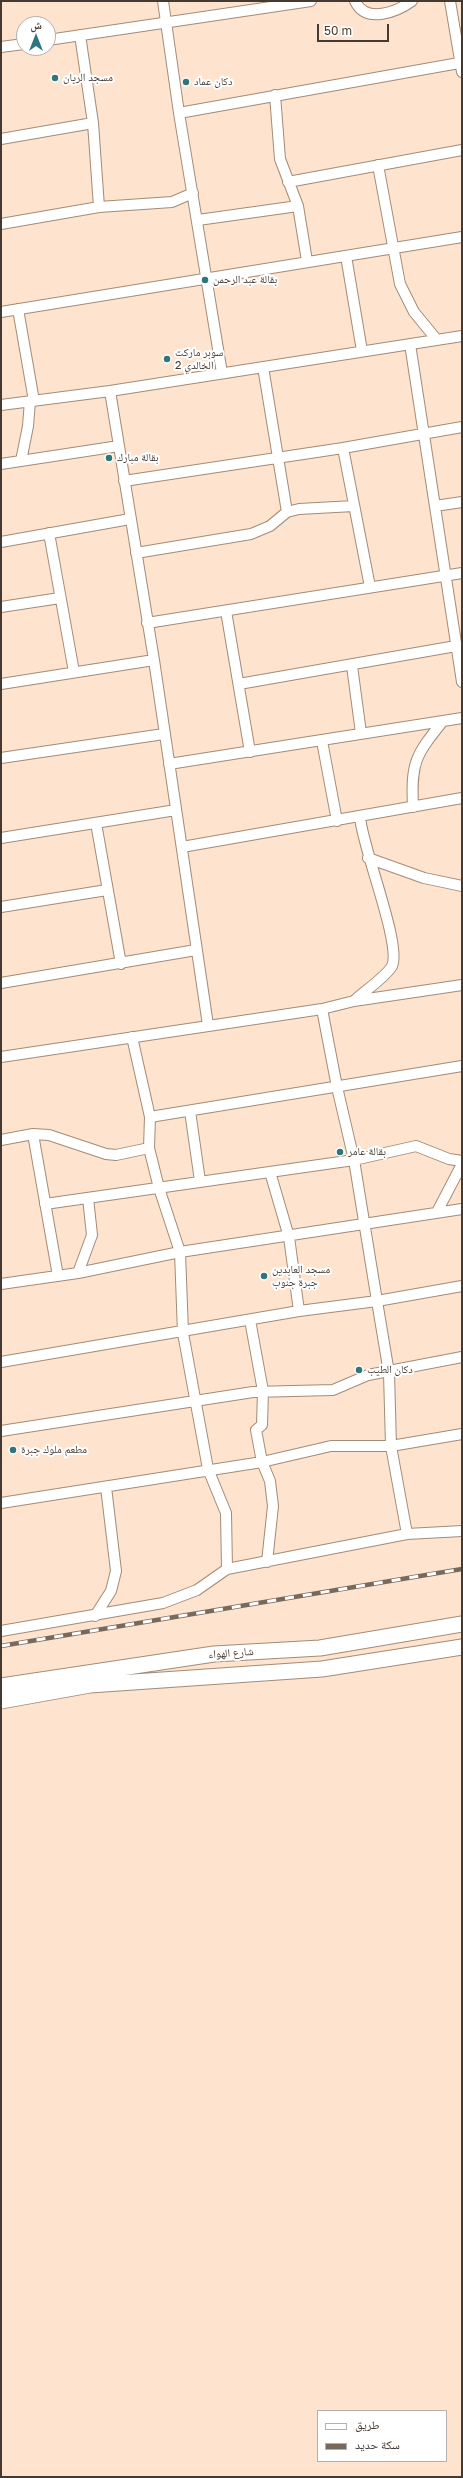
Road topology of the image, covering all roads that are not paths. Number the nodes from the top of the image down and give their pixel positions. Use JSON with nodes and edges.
{"nodes":[{"id":1,"x":163,"y":1,"type":"edge"},
{"id":2,"x":311,"y":1,"type":"edge"},
{"id":3,"x":355,"y":1,"type":"edge"},
{"id":4,"x":412,"y":1,"type":"edge"},
{"id":5,"x":450,"y":1,"type":"edge"},
{"id":6,"x":167,"y":21,"type":"junction"},
{"id":7,"x":80,"y":35,"type":"junction"},
{"id":8,"x":56,"y":39,"type":"edge"},
{"id":9,"x":16,"y":45,"type":"edge"},
{"id":10,"x":1,"y":47,"type":"edge"},
{"id":11,"x":461,"y":67,"type":"edge"},
{"id":12,"x":275,"y":95,"type":"junction"},
{"id":13,"x":179,"y":113,"type":"junction"},
{"id":14,"x":93,"y":123,"type":"junction"},
{"id":15,"x":1,"y":139,"type":"edge"},
{"id":16,"x":462,"y":150,"type":"edge"},
{"id":17,"x":378,"y":165,"type":"junction"},
{"id":18,"x":288,"y":182,"type":"junction"},
{"id":19,"x":193,"y":193,"type":"junction"},
{"id":20,"x":298,"y":206,"type":"junction"},
{"id":21,"x":99,"y":207,"type":"junction"},
{"id":22,"x":198,"y":220,"type":"junction"},
{"id":23,"x":1,"y":224,"type":"edge"},
{"id":24,"x":462,"y":237,"type":"edge"},
{"id":25,"x":392,"y":248,"type":"junction"},
{"id":26,"x":346,"y":256,"type":"junction"},
{"id":27,"x":307,"y":261,"type":"junction"},
{"id":28,"x":208,"y":280,"type":"junction"},
{"id":29,"x":18,"y":309,"type":"junction"},
{"id":30,"x":1,"y":312,"type":"edge"},
{"id":31,"x":462,"y":336,"type":"edge"},
{"id":32,"x":438,"y":340,"type":"junction"},
{"id":33,"x":410,"y":344,"type":"junction"},
{"id":34,"x":362,"y":350,"type":"junction"},
{"id":35,"x":263,"y":367,"type":"junction"},
{"id":36,"x":222,"y":373,"type":"junction"},
{"id":37,"x":110,"y":390,"type":"junction"},
{"id":38,"x":32,"y":401,"type":"junction"},
{"id":39,"x":1,"y":405,"type":"edge"},
{"id":40,"x":462,"y":427,"type":"edge"},
{"id":41,"x":422,"y":433,"type":"junction"},
{"id":42,"x":119,"y":446,"type":"junction"},
{"id":43,"x":343,"y":448,"type":"junction"},
{"id":44,"x":278,"y":458,"type":"junction"},
{"id":45,"x":21,"y":461,"type":"junction"},
{"id":46,"x":1,"y":464,"type":"edge"},
{"id":47,"x":124,"y":481,"type":"junction"},
{"id":48,"x":462,"y":502,"type":"edge"},
{"id":49,"x":354,"y":506,"type":"junction"},
{"id":50,"x":435,"y":506,"type":"junction"},
{"id":51,"x":287,"y":512,"type":"junction"},
{"id":52,"x":130,"y":519,"type":"junction"},
{"id":53,"x":49,"y":533,"type":"junction"},
{"id":54,"x":1,"y":542,"type":"edge"},
{"id":55,"x":136,"y":553,"type":"junction"},
{"id":56,"x":462,"y":573,"type":"edge"},
{"id":57,"x":445,"y":575,"type":"junction"},
{"id":58,"x":370,"y":587,"type":"junction"},
{"id":59,"x":60,"y":598,"type":"junction"},
{"id":60,"x":1,"y":607,"type":"edge"},
{"id":61,"x":226,"y":611,"type":"junction"},
{"id":62,"x":147,"y":623,"type":"junction"},
{"id":63,"x":456,"y":646,"type":"junction"},
{"id":64,"x":154,"y":660,"type":"junction"},
{"id":65,"x":352,"y":666,"type":"junction"},
{"id":66,"x":74,"y":672,"type":"junction"},
{"id":67,"x":462,"y":682,"type":"edge"},
{"id":68,"x":1,"y":684,"type":"edge"},
{"id":69,"x":239,"y":684,"type":"junction"},
{"id":70,"x":462,"y":718,"type":"edge"},
{"id":71,"x":443,"y":721,"type":"junction"},
{"id":72,"x":361,"y":733,"type":"junction"},
{"id":73,"x":164,"y":734,"type":"junction"},
{"id":74,"x":322,"y":741,"type":"junction"},
{"id":75,"x":250,"y":752,"type":"junction"},
{"id":76,"x":1,"y":758,"type":"edge"},
{"id":77,"x":169,"y":764,"type":"junction"},
{"id":78,"x":462,"y":798,"type":"edge"},
{"id":79,"x":413,"y":807,"type":"junction"},
{"id":80,"x":176,"y":810,"type":"junction"},
{"id":81,"x":360,"y":817,"type":"junction"},
{"id":82,"x":337,"y":821,"type":"junction"},
{"id":83,"x":96,"y":823,"type":"junction"},
{"id":84,"x":1,"y":838,"type":"edge"},
{"id":85,"x":182,"y":847,"type":"junction"},
{"id":86,"x":368,"y":858,"type":"junction"},
{"id":87,"x":462,"y":886,"type":"edge"},
{"id":88,"x":107,"y":890,"type":"junction"},
{"id":89,"x":1,"y":907,"type":"edge"},
{"id":90,"x":196,"y":950,"type":"junction"},
{"id":91,"x":121,"y":964,"type":"junction"},
{"id":92,"x":1,"y":983,"type":"edge"},
{"id":93,"x":462,"y":985,"type":"edge"},
{"id":94,"x":354,"y":1001,"type":"junction"},
{"id":95,"x":322,"y":1009,"type":"junction"},
{"id":96,"x":208,"y":1025,"type":"junction"},
{"id":97,"x":132,"y":1037,"type":"junction"},
{"id":98,"x":1,"y":1058,"type":"edge"},
{"id":99,"x":462,"y":1066,"type":"edge"},
{"id":100,"x":337,"y":1087,"type":"junction"},
{"id":101,"x":190,"y":1111,"type":"junction"},
{"id":102,"x":150,"y":1117,"type":"junction"},
{"id":103,"x":33,"y":1134,"type":"junction"},
{"id":104,"x":1,"y":1140,"type":"edge"},
{"id":105,"x":149,"y":1148,"type":"junction"},
{"id":106,"x":354,"y":1160,"type":"junction"},
{"id":107,"x":462,"y":1161,"type":"edge"},
{"id":108,"x":462,"y":1164,"type":"edge"},
{"id":109,"x":270,"y":1172,"type":"junction"},
{"id":110,"x":200,"y":1181,"type":"junction"},
{"id":111,"x":159,"y":1188,"type":"junction"},
{"id":112,"x":88,"y":1198,"type":"junction"},
{"id":113,"x":45,"y":1204,"type":"junction"},
{"id":114,"x":462,"y":1209,"type":"edge"},
{"id":115,"x":437,"y":1212,"type":"junction"},
{"id":116,"x":364,"y":1224,"type":"junction"},
{"id":117,"x":289,"y":1237,"type":"junction"},
{"id":118,"x":180,"y":1252,"type":"junction"},
{"id":119,"x":78,"y":1273,"type":"junction"},
{"id":120,"x":58,"y":1276,"type":"junction"},
{"id":121,"x":1,"y":1284,"type":"edge"},
{"id":122,"x":462,"y":1286,"type":"edge"},
{"id":123,"x":377,"y":1301,"type":"junction"},
{"id":124,"x":299,"y":1311,"type":"junction"},
{"id":125,"x":250,"y":1320,"type":"junction"},
{"id":126,"x":183,"y":1332,"type":"junction"},
{"id":127,"x":462,"y":1357,"type":"edge"},
{"id":128,"x":1,"y":1362,"type":"edge"},
{"id":129,"x":389,"y":1373,"type":"junction"},
{"id":130,"x":263,"y":1391,"type":"junction"},
{"id":131,"x":194,"y":1401,"type":"junction"},
{"id":132,"x":1,"y":1431,"type":"edge"},
{"id":133,"x":462,"y":1434,"type":"edge"},
{"id":134,"x":391,"y":1446,"type":"junction"},
{"id":135,"x":262,"y":1462,"type":"junction"},
{"id":136,"x":208,"y":1469,"type":"junction"},
{"id":137,"x":106,"y":1487,"type":"junction"},
{"id":138,"x":1,"y":1503,"type":"edge"},
{"id":139,"x":462,"y":1531,"type":"edge"},
{"id":140,"x":407,"y":1534,"type":"junction"},
{"id":141,"x":267,"y":1562,"type":"junction"},
{"id":142,"x":227,"y":1569,"type":"junction"},
{"id":143,"x":95,"y":1616,"type":"junction"},
{"id":144,"x":462,"y":1624,"type":"edge"},
{"id":145,"x":1,"y":1631,"type":"edge"},
{"id":146,"x":462,"y":1647,"type":"edge"},
{"id":147,"x":5,"y":1683,"type":"edge"},
{"id":148,"x":1,"y":1701,"type":"edge"}],
"edges":[{"from":1,"to":6,"type":"street"},
{"from":2,"to":6,"type":"street"},
{"from":3,"to":4,"type":"street"},
{"from":5,"to":11,"type":"street"},
{"from":6,"to":7,"type":"street"},
{"from":6,"to":13,"type":"street"},
{"from":7,"to":8,"type":"street"},
{"from":7,"to":14,"type":"street"},
{"from":9,"to":10,"type":"street"},
{"from":11,"to":12,"type":"street"},
{"from":12,"to":13,"type":"street"},
{"from":12,"to":18,"type":"street"},
{"from":13,"to":19,"type":"street"},
{"from":14,"to":15,"type":"street"},
{"from":14,"to":21,"type":"street"},
{"from":16,"to":17,"type":"street"},
{"from":17,"to":18,"type":"street"},
{"from":17,"to":25,"type":"street"},
{"from":18,"to":20,"type":"street"},
{"from":19,"to":21,"type":"street"},
{"from":19,"to":22,"type":"street"},
{"from":20,"to":22,"type":"street"},
{"from":20,"to":27,"type":"street"},
{"from":21,"to":23,"type":"street"},
{"from":22,"to":28,"type":"street"},
{"from":24,"to":25,"type":"street"},
{"from":25,"to":26,"type":"street"},
{"from":25,"to":32,"type":"street"},
{"from":26,"to":27,"type":"street"},
{"from":26,"to":34,"type":"street"},
{"from":27,"to":28,"type":"street"},
{"from":28,"to":29,"type":"street"},
{"from":28,"to":36,"type":"street"},
{"from":29,"to":30,"type":"street"},
{"from":29,"to":38,"type":"street"},
{"from":31,"to":32,"type":"street"},
{"from":32,"to":33,"type":"street"},
{"from":33,"to":34,"type":"street"},
{"from":33,"to":41,"type":"street"},
{"from":34,"to":35,"type":"street"},
{"from":35,"to":36,"type":"street"},
{"from":35,"to":44,"type":"street"},
{"from":36,"to":37,"type":"street"},
{"from":37,"to":38,"type":"street"},
{"from":37,"to":42,"type":"street"},
{"from":38,"to":39,"type":"street"},
{"from":38,"to":45,"type":"street"},
{"from":40,"to":41,"type":"street"},
{"from":41,"to":43,"type":"street"},
{"from":41,"to":50,"type":"street"},
{"from":42,"to":45,"type":"street"},
{"from":42,"to":47,"type":"street"},
{"from":43,"to":44,"type":"street"},
{"from":43,"to":49,"type":"street"},
{"from":44,"to":47,"type":"street"},
{"from":44,"to":51,"type":"street"},
{"from":45,"to":46,"type":"street"},
{"from":47,"to":52,"type":"street"},
{"from":48,"to":50,"type":"street"},
{"from":49,"to":51,"type":"street"},
{"from":49,"to":58,"type":"street"},
{"from":50,"to":57,"type":"street"},
{"from":51,"to":55,"type":"street"},
{"from":52,"to":53,"type":"street"},
{"from":52,"to":55,"type":"street"},
{"from":53,"to":54,"type":"street"},
{"from":53,"to":59,"type":"street"},
{"from":55,"to":62,"type":"street"},
{"from":56,"to":57,"type":"street"},
{"from":57,"to":58,"type":"street"},
{"from":57,"to":63,"type":"street"},
{"from":58,"to":61,"type":"street"},
{"from":59,"to":60,"type":"street"},
{"from":59,"to":66,"type":"street"},
{"from":61,"to":62,"type":"street"},
{"from":61,"to":69,"type":"street"},
{"from":62,"to":64,"type":"street"},
{"from":63,"to":65,"type":"street"},
{"from":63,"to":67,"type":"street"},
{"from":64,"to":66,"type":"street"},
{"from":64,"to":73,"type":"street"},
{"from":65,"to":69,"type":"street"},
{"from":65,"to":72,"type":"street"},
{"from":66,"to":68,"type":"street"},
{"from":69,"to":75,"type":"street"},
{"from":70,"to":71,"type":"street"},
{"from":71,"to":72,"type":"street"},
{"from":71,"to":79,"type":"street"},
{"from":72,"to":74,"type":"street"},
{"from":73,"to":76,"type":"street"},
{"from":73,"to":77,"type":"street"},
{"from":74,"to":75,"type":"street"},
{"from":74,"to":82,"type":"street"},
{"from":75,"to":77,"type":"street"},
{"from":77,"to":80,"type":"street"},
{"from":78,"to":79,"type":"street"},
{"from":79,"to":81,"type":"street"},
{"from":80,"to":83,"type":"street"},
{"from":80,"to":85,"type":"street"},
{"from":81,"to":82,"type":"street"},
{"from":81,"to":86,"type":"street"},
{"from":82,"to":85,"type":"street"},
{"from":83,"to":84,"type":"street"},
{"from":83,"to":88,"type":"street"},
{"from":85,"to":90,"type":"street"},
{"from":86,"to":87,"type":"street"},
{"from":86,"to":94,"type":"street"},
{"from":88,"to":89,"type":"street"},
{"from":88,"to":91,"type":"street"},
{"from":90,"to":91,"type":"street"},
{"from":90,"to":96,"type":"street"},
{"from":91,"to":92,"type":"street"},
{"from":93,"to":94,"type":"street"},
{"from":94,"to":95,"type":"street"},
{"from":95,"to":96,"type":"street"},
{"from":95,"to":100,"type":"street"},
{"from":96,"to":97,"type":"street"},
{"from":97,"to":98,"type":"street"},
{"from":97,"to":102,"type":"street"},
{"from":99,"to":100,"type":"street"},
{"from":100,"to":101,"type":"street"},
{"from":100,"to":106,"type":"street"},
{"from":101,"to":102,"type":"street"},
{"from":101,"to":110,"type":"street"},
{"from":102,"to":105,"type":"street"},
{"from":103,"to":104,"type":"street"},
{"from":103,"to":105,"type":"street"},
{"from":103,"to":113,"type":"street"},
{"from":105,"to":111,"type":"street"},
{"from":106,"to":107,"type":"street"},
{"from":106,"to":109,"type":"street"},
{"from":106,"to":116,"type":"street"},
{"from":108,"to":115,"type":"street"},
{"from":109,"to":110,"type":"street"},
{"from":109,"to":117,"type":"street"},
{"from":110,"to":111,"type":"street"},
{"from":111,"to":112,"type":"street"},
{"from":111,"to":118,"type":"street"},
{"from":112,"to":113,"type":"street"},
{"from":112,"to":119,"type":"street"},
{"from":113,"to":120,"type":"street"},
{"from":114,"to":115,"type":"street"},
{"from":115,"to":116,"type":"street"},
{"from":116,"to":117,"type":"street"},
{"from":116,"to":123,"type":"street"},
{"from":117,"to":118,"type":"street"},
{"from":117,"to":124,"type":"street"},
{"from":118,"to":119,"type":"street"},
{"from":118,"to":126,"type":"street"},
{"from":119,"to":120,"type":"street"},
{"from":120,"to":121,"type":"street"},
{"from":122,"to":123,"type":"street"},
{"from":123,"to":124,"type":"street"},
{"from":123,"to":129,"type":"street"},
{"from":124,"to":125,"type":"street"},
{"from":125,"to":126,"type":"street"},
{"from":125,"to":130,"type":"street"},
{"from":126,"to":128,"type":"street"},
{"from":126,"to":131,"type":"street"},
{"from":127,"to":129,"type":"street"},
{"from":129,"to":130,"type":"street"},
{"from":129,"to":134,"type":"street"},
{"from":130,"to":131,"type":"street"},
{"from":130,"to":135,"type":"street"},
{"from":131,"to":132,"type":"street"},
{"from":131,"to":136,"type":"street"},
{"from":133,"to":134,"type":"street"},
{"from":134,"to":135,"type":"street"},
{"from":134,"to":140,"type":"street"},
{"from":135,"to":136,"type":"street"},
{"from":135,"to":141,"type":"street"},
{"from":136,"to":137,"type":"street"},
{"from":136,"to":142,"type":"street"},
{"from":137,"to":138,"type":"street"},
{"from":137,"to":143,"type":"street"},
{"from":139,"to":140,"type":"street"},
{"from":140,"to":141,"type":"street"},
{"from":141,"to":142,"type":"street"},
{"from":142,"to":143,"type":"street"},
{"from":143,"to":145,"type":"street"},
{"from":144,"to":147,"type":"highway","name":"شارع الهواء"},
{"from":146,"to":148,"type":"highway","name":"شارع الهواء"}]}
